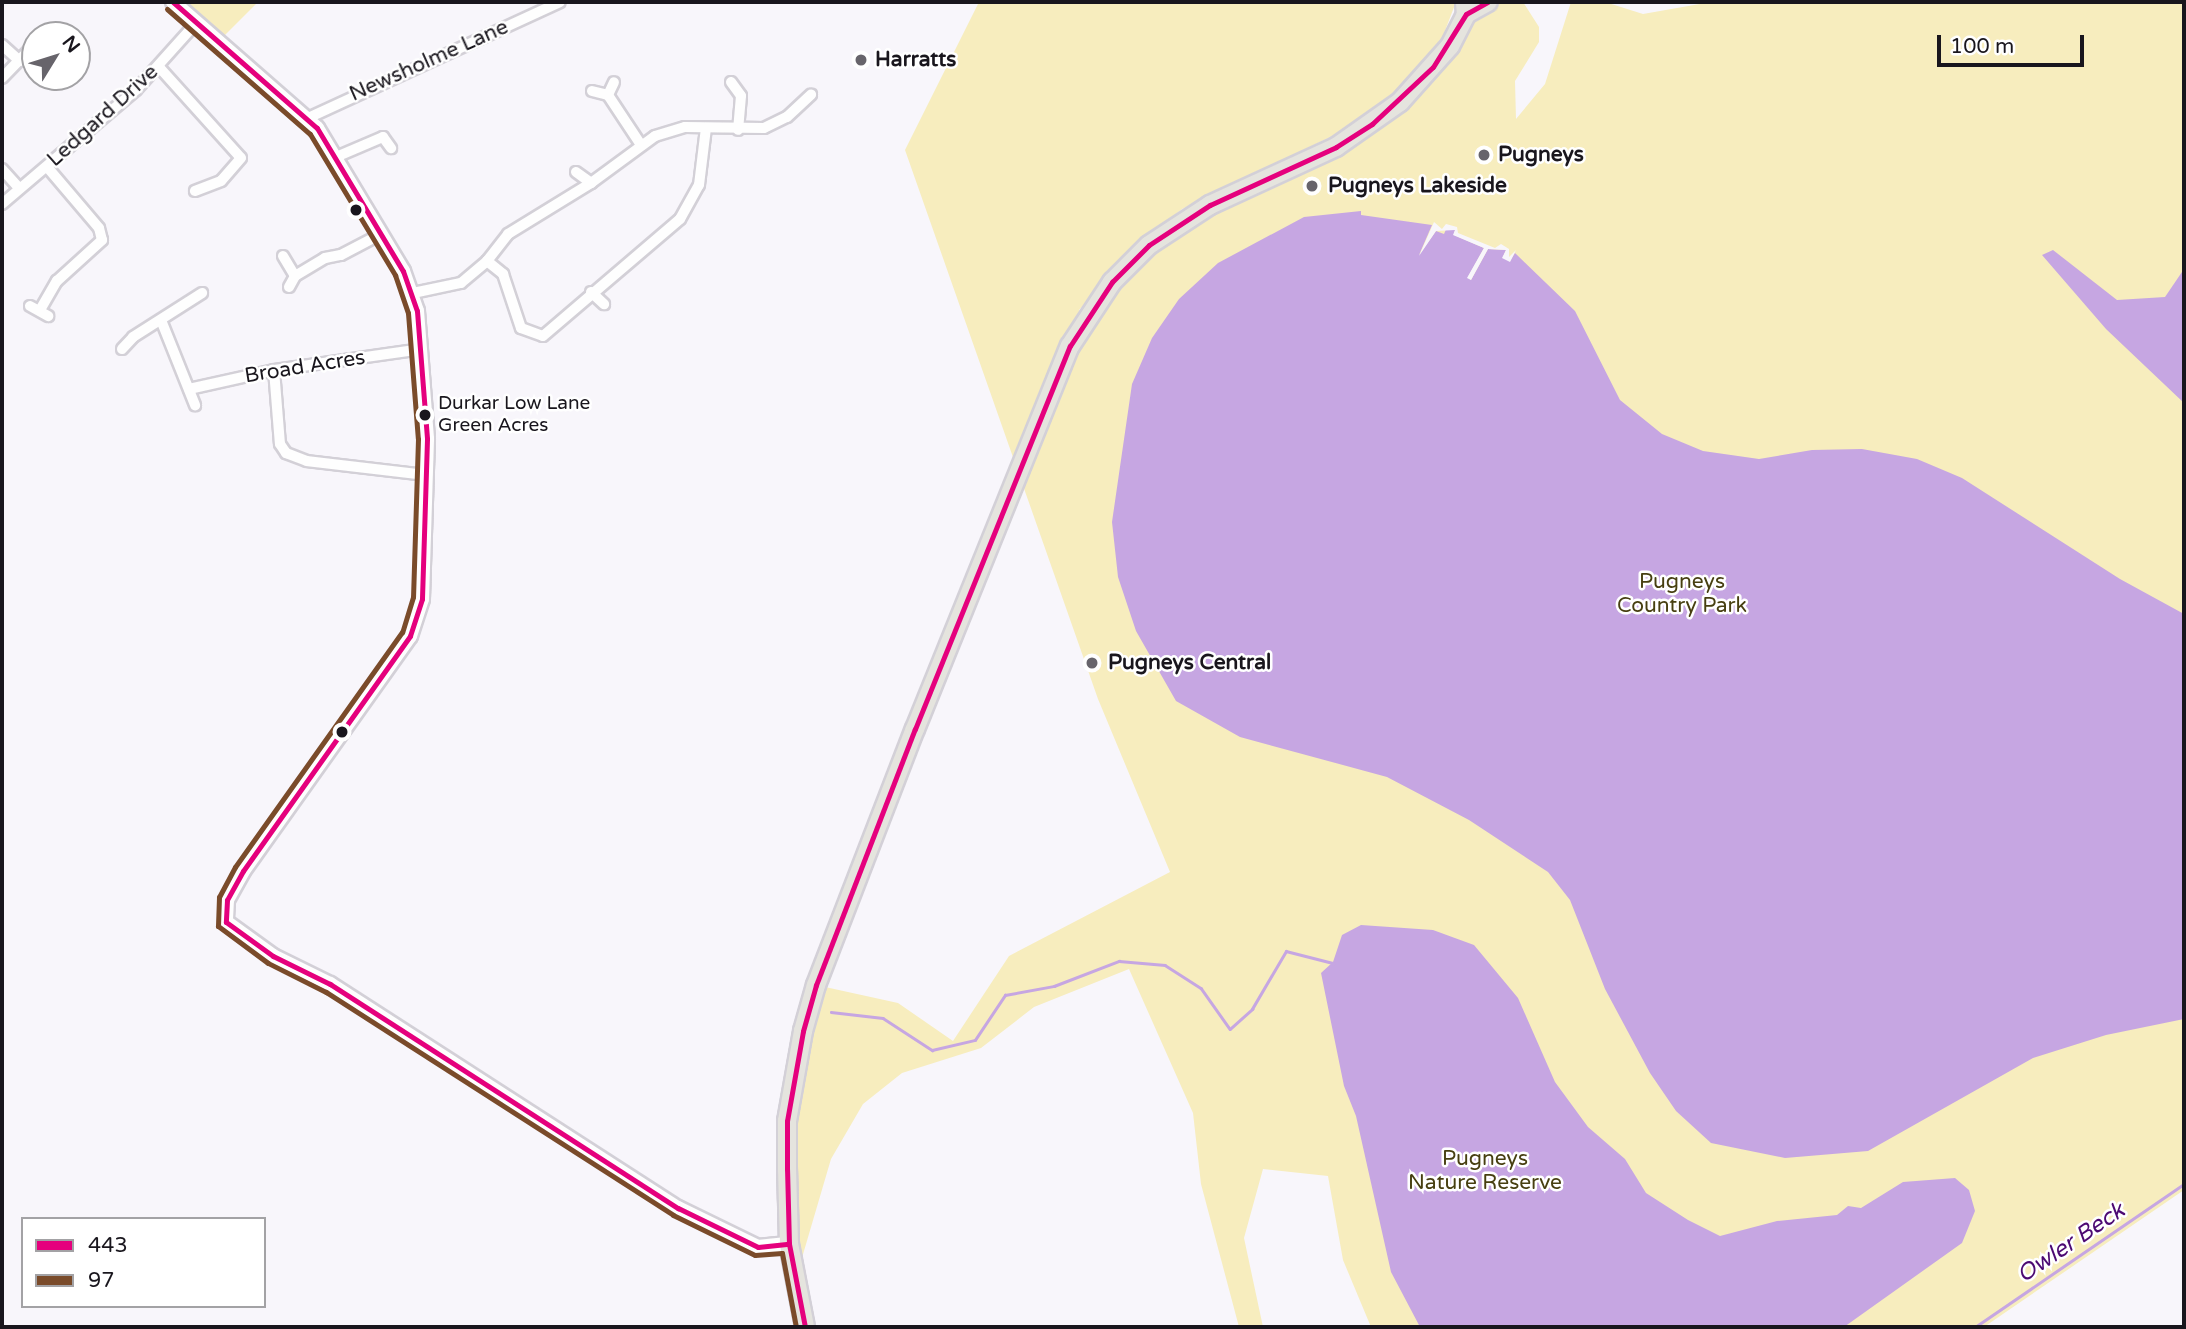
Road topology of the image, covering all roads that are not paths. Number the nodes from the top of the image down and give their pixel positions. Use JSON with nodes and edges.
{"nodes":[{"id":1,"x":173,"y":2,"type":"edge"},
{"id":2,"x":1488,"y":2,"type":"edge"},
{"id":3,"x":554,"y":3,"type":"edge"},
{"id":4,"x":1465,"y":8,"type":"edge"},
{"id":5,"x":197,"y":22,"type":"junction"},
{"id":6,"x":2,"y":45,"type":"edge"},
{"id":7,"x":20,"y":61,"type":"joint"},
{"id":8,"x":159,"y":67,"type":"junction"},
{"id":9,"x":2,"y":78,"type":"edge"},
{"id":10,"x":614,"y":82,"type":"dead end"},
{"id":11,"x":731,"y":82,"type":"dead end"},
{"id":12,"x":592,"y":92,"type":"dead end"},
{"id":13,"x":608,"y":95,"type":"junction"},
{"id":14,"x":811,"y":95,"type":"dead end"},
{"id":15,"x":790,"y":97,"type":"dead end"},
{"id":16,"x":800,"y":106,"type":"junction"},
{"id":17,"x":308,"y":118,"type":"junction"},
{"id":18,"x":706,"y":128,"type":"junction"},
{"id":19,"x":738,"y":130,"type":"junction"},
{"id":20,"x":641,"y":145,"type":"junction"},
{"id":21,"x":391,"y":148,"type":"dead end"},
{"id":22,"x":335,"y":158,"type":"junction"},
{"id":23,"x":47,"y":167,"type":"junction"},
{"id":24,"x":2,"y":169,"type":"edge"},
{"id":25,"x":576,"y":172,"type":"dead end"},
{"id":26,"x":591,"y":183,"type":"junction"},
{"id":27,"x":19,"y":188,"type":"junction"},
{"id":28,"x":195,"y":191,"type":"dead end"},
{"id":29,"x":2,"y":204,"type":"edge"},
{"id":30,"x":381,"y":234,"type":"junction"},
{"id":31,"x":283,"y":256,"type":"dead end"},
{"id":32,"x":487,"y":261,"type":"junction"},
{"id":33,"x":295,"y":276,"type":"junction"},
{"id":34,"x":289,"y":287,"type":"dead end"},
{"id":35,"x":592,"y":292,"type":"junction"},
{"id":36,"x":202,"y":293,"type":"dead end"},
{"id":37,"x":413,"y":293,"type":"junction"},
{"id":38,"x":604,"y":304,"type":"dead end"},
{"id":39,"x":39,"y":310,"type":"dead end"},
{"id":40,"x":161,"y":320,"type":"junction"},
{"id":41,"x":122,"y":349,"type":"dead end"},
{"id":42,"x":421,"y":349,"type":"junction"},
{"id":43,"x":274,"y":370,"type":"junction"},
{"id":44,"x":189,"y":389,"type":"junction"},
{"id":45,"x":195,"y":405,"type":"dead end"},
{"id":46,"x":427,"y":475,"type":"junction"},
{"id":47,"x":789,"y":1244,"type":"junction"},
{"id":48,"x":805,"y":1327,"type":"edge"}],
"edges":[{"from":1,"to":5,"type":"street"},
{"from":2,"to":4,"type":"main road"},
{"from":3,"to":17,"type":"street","name":"Newsholme Lane"},
{"from":4,"to":47,"type":"main road"},
{"from":5,"to":8,"type":"street","name":"Ledgard Drive"},
{"from":5,"to":17,"type":"street"},
{"from":6,"to":7,"type":"street"},
{"from":7,"to":9,"type":"street"},
{"from":8,"to":23,"type":"street","name":"Ledgard Drive"},
{"from":8,"to":28,"type":"street"},
{"from":10,"to":13,"type":"street"},
{"from":11,"to":19,"type":"street"},
{"from":12,"to":13,"type":"street"},
{"from":13,"to":20,"type":"street"},
{"from":14,"to":16,"type":"street"},
{"from":15,"to":16,"type":"street"},
{"from":16,"to":19,"type":"street"},
{"from":17,"to":22,"type":"street"},
{"from":18,"to":19,"type":"street"},
{"from":18,"to":20,"type":"street"},
{"from":18,"to":35,"type":"street"},
{"from":20,"to":26,"type":"street"},
{"from":21,"to":22,"type":"street"},
{"from":22,"to":30,"type":"street"},
{"from":23,"to":27,"type":"street","name":"Ledgard Drive"},
{"from":23,"to":39,"type":"street"},
{"from":24,"to":27,"type":"street"},
{"from":25,"to":26,"type":"street"},
{"from":26,"to":32,"type":"street"},
{"from":27,"to":29,"type":"street","name":"Ledgard Drive"},
{"from":30,"to":33,"type":"street"},
{"from":30,"to":37,"type":"street"},
{"from":31,"to":33,"type":"street"},
{"from":32,"to":35,"type":"street"},
{"from":32,"to":37,"type":"street"},
{"from":33,"to":34,"type":"street"},
{"from":35,"to":38,"type":"street"},
{"from":36,"to":40,"type":"street"},
{"from":37,"to":42,"type":"street"},
{"from":40,"to":41,"type":"street"},
{"from":40,"to":44,"type":"street"},
{"from":42,"to":43,"type":"street","name":"Broad Acres"},
{"from":42,"to":46,"type":"street"},
{"from":43,"to":44,"type":"street","name":"Broad Acres"},
{"from":43,"to":46,"type":"street"},
{"from":44,"to":45,"type":"street"},
{"from":46,"to":47,"type":"street"},
{"from":47,"to":48,"type":"main road"}]}
